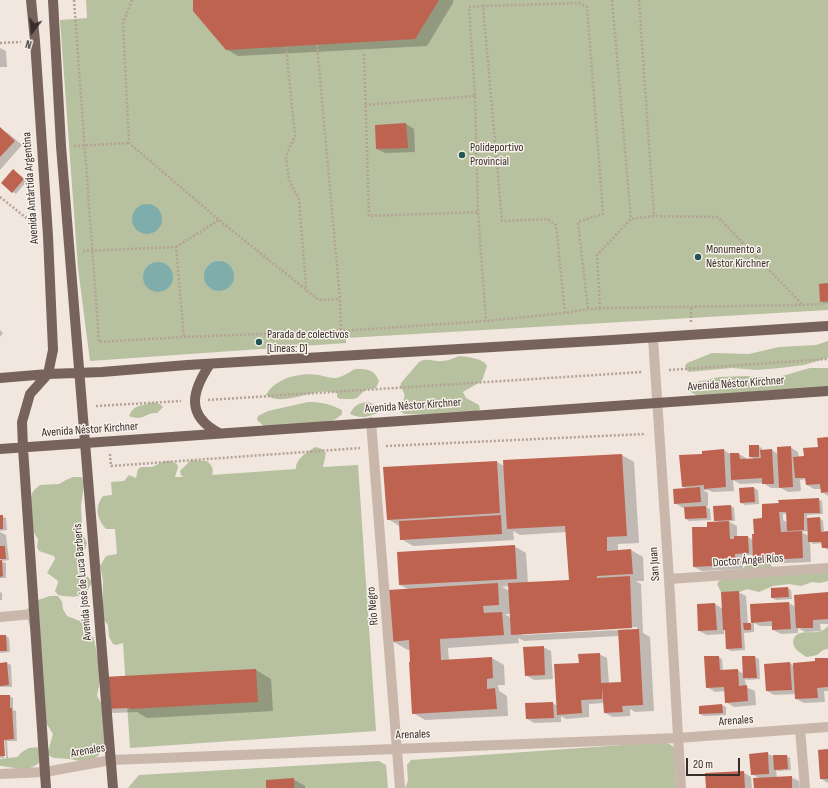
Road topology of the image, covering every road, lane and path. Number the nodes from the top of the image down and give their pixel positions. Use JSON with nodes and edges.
{"nodes":[{"id":1,"x":31,"y":0,"type":"edge"},
{"id":2,"x":53,"y":0,"type":"edge"},
{"id":3,"x":74,"y":0,"type":"edge"},
{"id":4,"x":132,"y":0,"type":"edge"},
{"id":5,"x":612,"y":0,"type":"edge"},
{"id":6,"x":639,"y":0,"type":"edge"},
{"id":7,"x":483,"y":6,"type":"junction"},
{"id":8,"x":35,"y":41,"type":"junction"},
{"id":9,"x":0,"y":43,"type":"edge"},
{"id":10,"x":317,"y":45,"type":"dead end"},
{"id":11,"x":286,"y":47,"type":"dead end"},
{"id":12,"x":364,"y":54,"type":"dead end"},
{"id":13,"x":475,"y":96,"type":"junction"},
{"id":14,"x":365,"y":105,"type":"junction"},
{"id":15,"x":129,"y":143,"type":"junction"},
{"id":16,"x":61,"y":146,"type":"junction"},
{"id":17,"x":85,"y":146,"type":"junction"},
{"id":18,"x":0,"y":197,"type":"edge"},
{"id":19,"x":478,"y":212,"type":"junction"},
{"id":20,"x":654,"y":216,"type":"junction"},
{"id":21,"x":631,"y":219,"type":"junction"},
{"id":22,"x":219,"y":220,"type":"junction"},
{"id":23,"x":48,"y":236,"type":"junction"},
{"id":24,"x":176,"y":247,"type":"junction"},
{"id":25,"x":70,"y":250,"type":"junction"},
{"id":26,"x":93,"y":251,"type":"junction"},
{"id":27,"x":306,"y":289,"type":"junction"},
{"id":28,"x":340,"y":299,"type":"junction"},
{"id":29,"x":828,"y":303,"type":"edge"},
{"id":30,"x":804,"y":305,"type":"junction"},
{"id":31,"x":600,"y":308,"type":"junction"},
{"id":32,"x":588,"y":309,"type":"junction"},
{"id":33,"x":565,"y":313,"type":"junction"},
{"id":34,"x":486,"y":321,"type":"junction"},
{"id":35,"x":828,"y":326,"type":"edge"},
{"id":36,"x":341,"y":331,"type":"junction"},
{"id":37,"x":184,"y":337,"type":"junction"},
{"id":38,"x":653,"y":338,"type":"junction"},
{"id":39,"x":828,"y":359,"type":"edge"},
{"id":40,"x":210,"y":364,"type":"junction"},
{"id":41,"x":655,"y":371,"type":"junction"},
{"id":42,"x":80,"y":373,"type":"junction"},
{"id":43,"x":48,"y":374,"type":"junction"},
{"id":44,"x":0,"y":378,"type":"edge"},
{"id":45,"x":828,"y":391,"type":"edge"},
{"id":46,"x":194,"y":401,"type":"junction"},
{"id":47,"x":657,"y":403,"type":"junction"},
{"id":48,"x":82,"y":406,"type":"junction"},
{"id":49,"x":371,"y":422,"type":"junction"},
{"id":50,"x":660,"y":433,"type":"junction"},
{"id":51,"x":219,"y":434,"type":"junction"},
{"id":52,"x":108,"y":442,"type":"junction"},
{"id":53,"x":85,"y":443,"type":"junction"},
{"id":54,"x":372,"y":447,"type":"junction"},
{"id":55,"x":23,"y":448,"type":"junction"},
{"id":56,"x":0,"y":449,"type":"edge"},
{"id":57,"x":828,"y":568,"type":"edge"},
{"id":58,"x":670,"y":579,"type":"junction"},
{"id":59,"x":34,"y":614,"type":"junction"},
{"id":60,"x":0,"y":617,"type":"edge"},
{"id":61,"x":828,"y":727,"type":"edge"},
{"id":62,"x":800,"y":729,"type":"junction"},
{"id":63,"x":678,"y":738,"type":"junction"},
{"id":64,"x":398,"y":748,"type":"junction"},
{"id":65,"x":111,"y":760,"type":"junction"},
{"id":66,"x":45,"y":772,"type":"junction"},
{"id":67,"x":0,"y":774,"type":"edge"},
{"id":68,"x":46,"y":788,"type":"edge"},
{"id":69,"x":113,"y":788,"type":"edge"},
{"id":70,"x":400,"y":788,"type":"edge"},
{"id":71,"x":681,"y":788,"type":"edge"},
{"id":72,"x":805,"y":788,"type":"edge"}],
"edges":[{"from":1,"to":8,"type":"main road","name":"Avenida Antártida Argentina"},
{"from":2,"to":16,"type":"main road"},
{"from":3,"to":17,"type":"path"},
{"from":4,"to":15,"type":"path"},
{"from":5,"to":21,"type":"path"},
{"from":6,"to":20,"type":"path"},
{"from":7,"to":13,"type":"path"},
{"from":7,"to":32,"type":"path"},
{"from":7,"to":33,"type":"path"},
{"from":8,"to":9,"type":"path"},
{"from":8,"to":23,"type":"main road","name":"Avenida Antártida Argentina"},
{"from":10,"to":28,"type":"path"},
{"from":11,"to":27,"type":"path"},
{"from":12,"to":14,"type":"path"},
{"from":13,"to":14,"type":"path"},
{"from":13,"to":19,"type":"path"},
{"from":14,"to":19,"type":"path"},
{"from":15,"to":17,"type":"path"},
{"from":15,"to":22,"type":"path"},
{"from":16,"to":17,"type":"path"},
{"from":16,"to":25,"type":"main road"},
{"from":17,"to":26,"type":"path"},
{"from":18,"to":23,"type":"path"},
{"from":19,"to":34,"type":"path"},
{"from":20,"to":21,"type":"path"},
{"from":20,"to":30,"type":"path"},
{"from":21,"to":31,"type":"path"},
{"from":22,"to":24,"type":"path"},
{"from":22,"to":27,"type":"path"},
{"from":23,"to":43,"type":"main road","name":"Avenida Antártida Argentina"},
{"from":24,"to":26,"type":"path"},
{"from":24,"to":37,"type":"path"},
{"from":25,"to":26,"type":"path"},
{"from":25,"to":42,"type":"main road"},
{"from":26,"to":37,"type":"path"},
{"from":27,"to":28,"type":"path"},
{"from":28,"to":36,"type":"path"},
{"from":29,"to":30,"type":"path"},
{"from":30,"to":31,"type":"path"},
{"from":31,"to":32,"type":"path"},
{"from":32,"to":33,"type":"path"},
{"from":33,"to":34,"type":"path"},
{"from":34,"to":36,"type":"path"},
{"from":35,"to":38,"type":"main road"},
{"from":36,"to":37,"type":"path"},
{"from":38,"to":40,"type":"main road"},
{"from":38,"to":41,"type":"street","name":"San Juan"},
{"from":39,"to":41,"type":"path"},
{"from":40,"to":42,"type":"main road"},
{"from":40,"to":46,"type":"main road"},
{"from":41,"to":46,"type":"path"},
{"from":41,"to":47,"type":"street","name":"San Juan"},
{"from":42,"to":43,"type":"main road"},
{"from":42,"to":48,"type":"main road","name":"Avenida José de Luca Barberis"},
{"from":43,"to":44,"type":"main road"},
{"from":43,"to":55,"type":"main road"},
{"from":45,"to":47,"type":"main road","name":"Avenida Néstor Kirchner"},
{"from":46,"to":48,"type":"path"},
{"from":46,"to":51,"type":"main road"},
{"from":47,"to":49,"type":"main road","name":"Avenida Néstor Kirchner"},
{"from":47,"to":50,"type":"street","name":"San Juan"},
{"from":48,"to":53,"type":"main road","name":"Avenida José de Luca Barberis"},
{"from":49,"to":51,"type":"main road","name":"Avenida Néstor Kirchner"},
{"from":49,"to":54,"type":"street","name":"Río Negro"},
{"from":50,"to":54,"type":"path"},
{"from":50,"to":58,"type":"street","name":"San Juan"},
{"from":51,"to":52,"type":"main road","name":"Avenida Néstor Kirchner"},
{"from":52,"to":53,"type":"main road","name":"Avenida Néstor Kirchner"},
{"from":52,"to":54,"type":"path"},
{"from":53,"to":55,"type":"main road","name":"Avenida Néstor Kirchner"},
{"from":53,"to":65,"type":"main road","name":"Avenida José de Luca Barberis"},
{"from":54,"to":64,"type":"street","name":"Río Negro"},
{"from":55,"to":56,"type":"main road","name":"Avenida Néstor Kirchner"},
{"from":55,"to":59,"type":"main road"},
{"from":57,"to":58,"type":"street","name":"Doctor Ángel Ríos"},
{"from":58,"to":63,"type":"street","name":"San Juan"},
{"from":59,"to":60,"type":"street"},
{"from":59,"to":66,"type":"main road"},
{"from":61,"to":62,"type":"street","name":"Arenales"},
{"from":62,"to":63,"type":"street","name":"Arenales"},
{"from":62,"to":72,"type":"street"},
{"from":63,"to":64,"type":"street","name":"Arenales"},
{"from":63,"to":71,"type":"street","name":"San Juan"},
{"from":64,"to":65,"type":"street","name":"Arenales"},
{"from":64,"to":70,"type":"street","name":"Río Negro"},
{"from":65,"to":66,"type":"street","name":"Arenales"},
{"from":65,"to":69,"type":"main road","name":"Avenida José de Luca Barberis"},
{"from":66,"to":67,"type":"street","name":"Arenales"},
{"from":66,"to":68,"type":"main road"}]}
